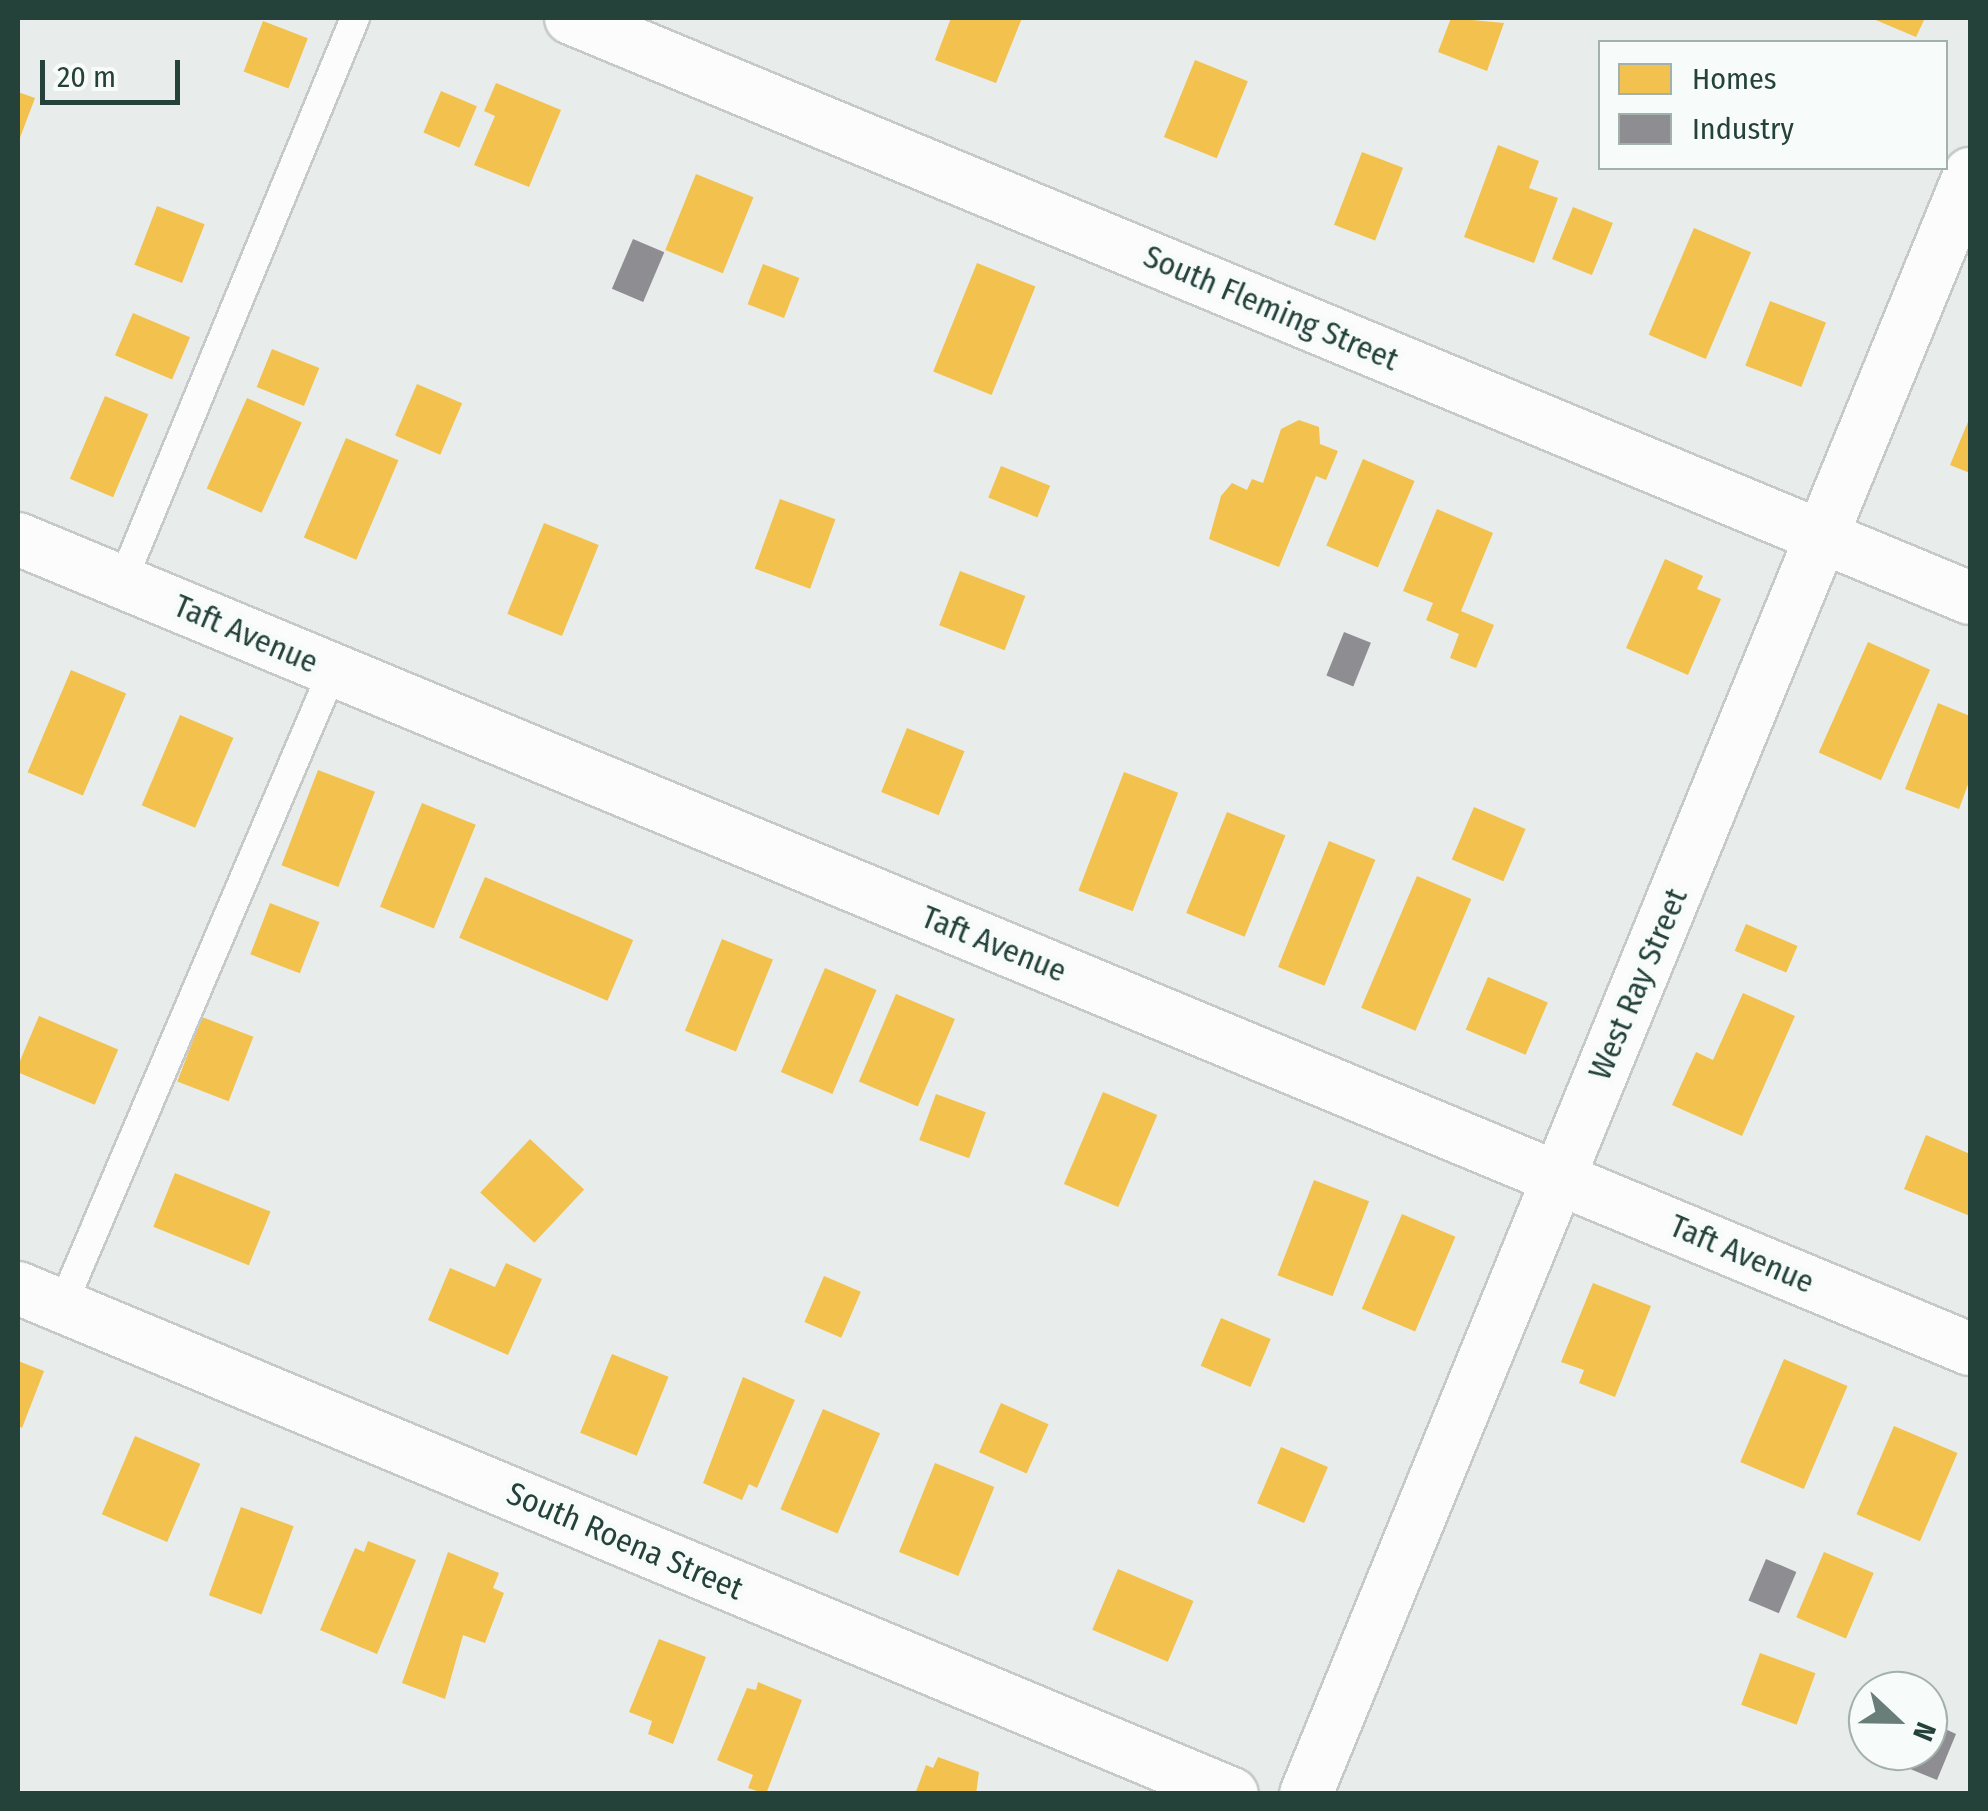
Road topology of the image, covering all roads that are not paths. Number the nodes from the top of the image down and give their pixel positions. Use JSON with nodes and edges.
{"nodes":[{"id":1,"x":355,"y":18,"type":"edge"},
{"id":2,"x":570,"y":18,"type":"edge"},
{"id":3,"x":1970,"y":174,"type":"edge"},
{"id":4,"x":1823,"y":536,"type":"junction"},
{"id":5,"x":18,"y":539,"type":"edge"},
{"id":6,"x":122,"y":582,"type":"junction"},
{"id":7,"x":1970,"y":598,"type":"edge"},
{"id":8,"x":333,"y":670,"type":"junction"},
{"id":9,"x":1558,"y":1177,"type":"junction"},
{"id":10,"x":40,"y":1297,"type":"edge"},
{"id":11,"x":1970,"y":1348,"type":"edge"},
{"id":12,"x":1232,"y":1794,"type":"edge"},
{"id":13,"x":1306,"y":1794,"type":"edge"}],
"edges":[{"from":1,"to":6,"type":"lane"},
{"from":2,"to":4,"type":"street","name":"South Fleming Street"},
{"from":3,"to":4,"type":"street","name":"West Ray Street"},
{"from":4,"to":7,"type":"street","name":"South Fleming Street"},
{"from":4,"to":9,"type":"street","name":"West Ray Street"},
{"from":5,"to":6,"type":"street","name":"Taft Avenue"},
{"from":6,"to":8,"type":"street","name":"Taft Avenue"},
{"from":8,"to":9,"type":"street","name":"Taft Avenue"},
{"from":8,"to":10,"type":"lane"},
{"from":9,"to":11,"type":"street","name":"Taft Avenue"},
{"from":9,"to":13,"type":"street","name":"West Ray Street"},
{"from":10,"to":12,"type":"street","name":"South Roena Street"}]}
